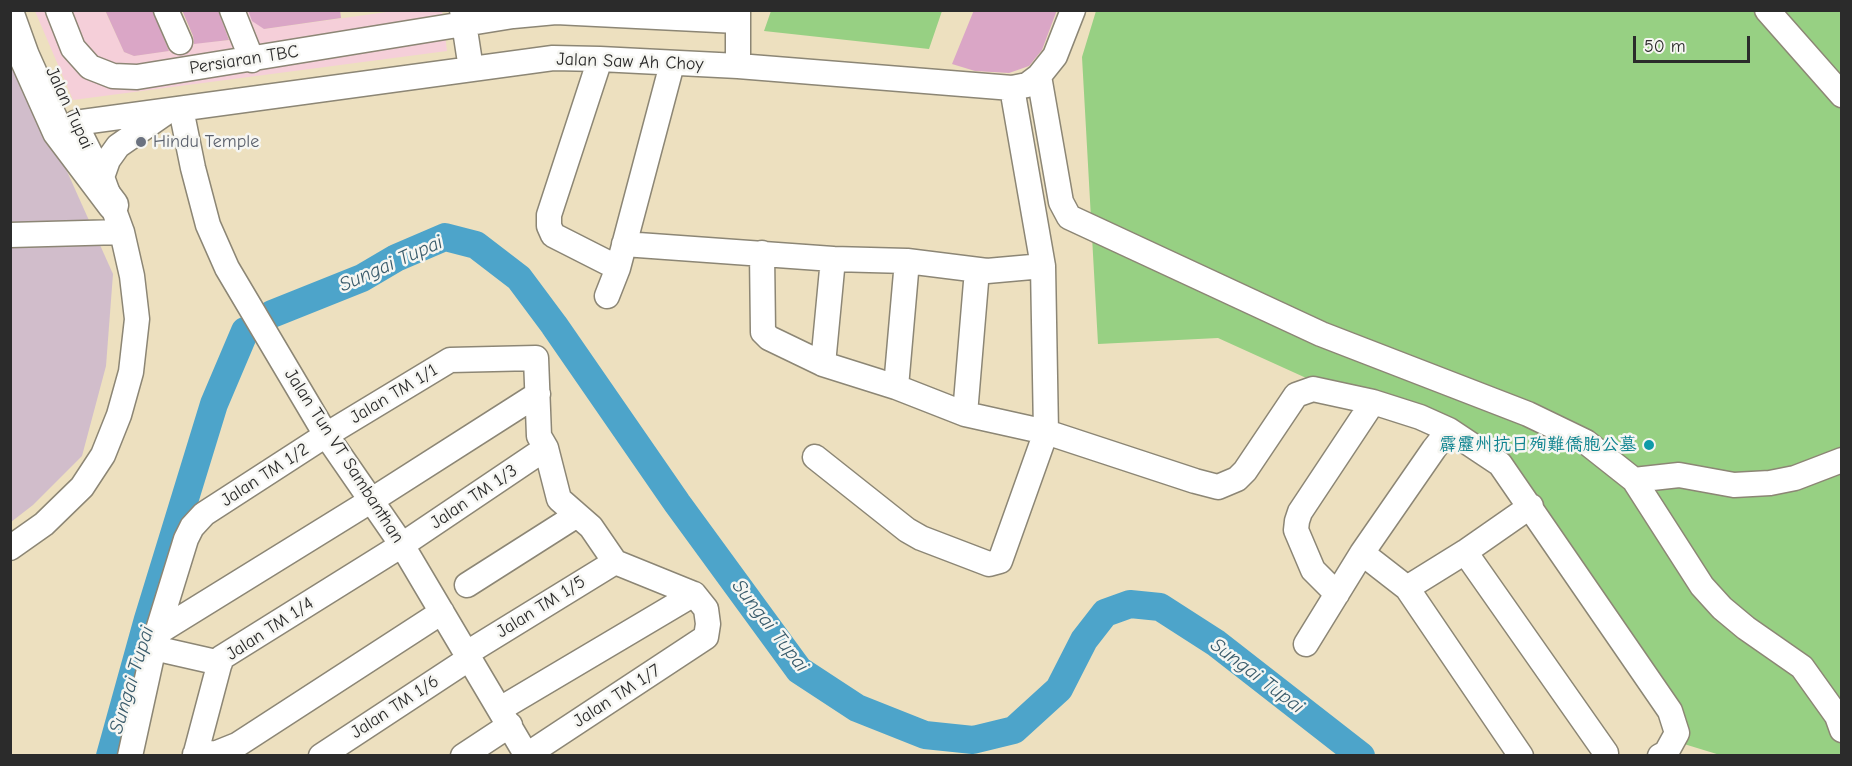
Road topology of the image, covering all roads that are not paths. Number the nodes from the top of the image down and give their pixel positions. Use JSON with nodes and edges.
{"nodes":[{"id":1,"x":26,"y":10,"type":"edge"},
{"id":2,"x":58,"y":10,"type":"edge"},
{"id":3,"x":166,"y":10,"type":"edge"},
{"id":4,"x":232,"y":10,"type":"edge"},
{"id":5,"x":1073,"y":10,"type":"edge"},
{"id":6,"x":1767,"y":10,"type":"edge"},
{"id":7,"x":738,"y":16,"type":"edge"},
{"id":8,"x":10,"y":17,"type":"edge"},
{"id":9,"x":463,"y":17,"type":"edge"},
{"id":10,"x":180,"y":42,"type":"dead end"},
{"id":11,"x":600,"y":59,"type":"junction"},
{"id":12,"x":252,"y":60,"type":"junction"},
{"id":13,"x":672,"y":64,"type":"junction"},
{"id":14,"x":738,"y":66,"type":"junction"},
{"id":15,"x":471,"y":69,"type":"junction"},
{"id":16,"x":1039,"y":76,"type":"junction"},
{"id":17,"x":1012,"y":88,"type":"junction"},
{"id":18,"x":1842,"y":95,"type":"edge"},
{"id":19,"x":175,"y":110,"type":"junction"},
{"id":20,"x":75,"y":123,"type":"junction"},
{"id":21,"x":102,"y":177,"type":"junction"},
{"id":22,"x":118,"y":218,"type":"junction"},
{"id":23,"x":10,"y":235,"type":"edge"},
{"id":24,"x":624,"y":244,"type":"junction"},
{"id":25,"x":762,"y":253,"type":"junction"},
{"id":26,"x":833,"y":258,"type":"junction"},
{"id":27,"x":907,"y":261,"type":"junction"},
{"id":28,"x":1043,"y":266,"type":"junction"},
{"id":29,"x":618,"y":268,"type":"junction"},
{"id":30,"x":977,"y":270,"type":"junction"},
{"id":31,"x":607,"y":296,"type":"dead end"},
{"id":32,"x":823,"y":364,"type":"junction"},
{"id":33,"x":896,"y":387,"type":"junction"},
{"id":34,"x":538,"y":394,"type":"junction"},
{"id":35,"x":1373,"y":402,"type":"junction"},
{"id":36,"x":965,"y":414,"type":"junction"},
{"id":37,"x":1449,"y":430,"type":"junction"},
{"id":38,"x":1046,"y":432,"type":"junction"},
{"id":39,"x":326,"y":435,"type":"junction"},
{"id":40,"x":546,"y":448,"type":"junction"},
{"id":41,"x":815,"y":457,"type":"dead end"},
{"id":42,"x":1842,"y":460,"type":"edge"},
{"id":43,"x":1634,"y":480,"type":"junction"},
{"id":44,"x":372,"y":500,"type":"junction"},
{"id":45,"x":1530,"y":506,"type":"junction"},
{"id":46,"x":577,"y":515,"type":"junction"},
{"id":47,"x":402,"y":545,"type":"junction"},
{"id":48,"x":10,"y":548,"type":"edge"},
{"id":49,"x":1465,"y":552,"type":"junction"},
{"id":50,"x":1362,"y":553,"type":"junction"},
{"id":51,"x":615,"y":562,"type":"junction"},
{"id":52,"x":467,"y":585,"type":"dead end"},
{"id":53,"x":1407,"y":588,"type":"junction"},
{"id":54,"x":694,"y":594,"type":"junction"},
{"id":55,"x":1337,"y":594,"type":"junction"},
{"id":56,"x":442,"y":612,"type":"junction"},
{"id":57,"x":156,"y":640,"type":"junction"},
{"id":58,"x":1306,"y":644,"type":"dead end"},
{"id":59,"x":468,"y":655,"type":"junction"},
{"id":60,"x":219,"y":663,"type":"junction"},
{"id":61,"x":505,"y":717,"type":"junction"},
{"id":62,"x":1842,"y":730,"type":"edge"},
{"id":63,"x":1606,"y":753,"type":"dead end"},
{"id":64,"x":195,"y":755,"type":"edge"},
{"id":65,"x":527,"y":755,"type":"edge"},
{"id":66,"x":1667,"y":755,"type":"edge"},
{"id":67,"x":130,"y":756,"type":"edge"},
{"id":68,"x":321,"y":756,"type":"edge"},
{"id":69,"x":463,"y":756,"type":"edge"},
{"id":70,"x":1521,"y":756,"type":"edge"}],
"edges":[{"from":1,"to":20,"type":"main road","name":"Jalan Tupai"},
{"from":2,"to":12,"type":"street","name":"Persiaran TBC"},
{"from":3,"to":10,"type":"street"},
{"from":4,"to":12,"type":"street"},
{"from":5,"to":16,"type":"street","name":"Jalan Saw Ah Choy"},
{"from":6,"to":18,"type":"street"},
{"from":7,"to":9,"type":"street","name":"Persiaran TBC"},
{"from":7,"to":14,"type":"street"},
{"from":8,"to":22,"type":"main road"},
{"from":9,"to":12,"type":"street","name":"Persiaran TBC"},
{"from":9,"to":15,"type":"street"},
{"from":11,"to":13,"type":"street","name":"Jalan Saw Ah Choy"},
{"from":11,"to":15,"type":"street","name":"Jalan Saw Ah Choy"},
{"from":11,"to":29,"type":"street"},
{"from":13,"to":14,"type":"street","name":"Jalan Saw Ah Choy"},
{"from":13,"to":24,"type":"street"},
{"from":14,"to":17,"type":"street","name":"Jalan Saw Ah Choy"},
{"from":15,"to":19,"type":"street","name":"Jalan Saw Ah Choy"},
{"from":16,"to":17,"type":"street","name":"Jalan Saw Ah Choy"},
{"from":16,"to":43,"type":"street"},
{"from":17,"to":28,"type":"street"},
{"from":19,"to":20,"type":"street","name":"Jalan Saw Ah Choy"},
{"from":19,"to":21,"type":"street"},
{"from":19,"to":39,"type":"street","name":"Jalan Tun VT Sambanthan"},
{"from":20,"to":21,"type":"street","name":"Jalan Tupai"},
{"from":21,"to":22,"type":"street","name":"Jalan Tupai"},
{"from":22,"to":23,"type":"street"},
{"from":22,"to":48,"type":"street","name":"Jalan Tupai"},
{"from":24,"to":25,"type":"street"},
{"from":24,"to":29,"type":"street"},
{"from":25,"to":26,"type":"street"},
{"from":25,"to":32,"type":"street"},
{"from":26,"to":27,"type":"street"},
{"from":26,"to":32,"type":"street"},
{"from":27,"to":30,"type":"street"},
{"from":27,"to":33,"type":"street"},
{"from":28,"to":30,"type":"street"},
{"from":28,"to":38,"type":"street"},
{"from":29,"to":31,"type":"street"},
{"from":30,"to":36,"type":"street"},
{"from":32,"to":33,"type":"street"},
{"from":33,"to":36,"type":"street"},
{"from":34,"to":39,"type":"street","name":"Jalan TM 1/1"},
{"from":34,"to":40,"type":"street"},
{"from":34,"to":44,"type":"street"},
{"from":35,"to":37,"type":"street"},
{"from":35,"to":38,"type":"street"},
{"from":35,"to":55,"type":"street"},
{"from":36,"to":38,"type":"street"},
{"from":37,"to":45,"type":"street"},
{"from":37,"to":50,"type":"street"},
{"from":38,"to":41,"type":"street"},
{"from":39,"to":44,"type":"street","name":"Jalan Tun VT Sambanthan"},
{"from":39,"to":57,"type":"street","name":"Jalan TM 1/2"},
{"from":40,"to":46,"type":"street"},
{"from":40,"to":47,"type":"street","name":"Jalan TM 1/3"},
{"from":42,"to":43,"type":"street"},
{"from":43,"to":62,"type":"street"},
{"from":44,"to":47,"type":"street","name":"Jalan Tun VT Sambanthan"},
{"from":44,"to":57,"type":"street"},
{"from":45,"to":49,"type":"street"},
{"from":45,"to":66,"type":"street"},
{"from":46,"to":51,"type":"street"},
{"from":46,"to":52,"type":"street"},
{"from":47,"to":56,"type":"street","name":"Jalan Tun VT Sambanthan"},
{"from":47,"to":60,"type":"street","name":"Jalan TM 1/4"},
{"from":49,"to":53,"type":"street"},
{"from":49,"to":63,"type":"street"},
{"from":50,"to":53,"type":"street"},
{"from":50,"to":55,"type":"street"},
{"from":51,"to":54,"type":"street"},
{"from":51,"to":59,"type":"street","name":"Jalan TM 1/5"},
{"from":53,"to":70,"type":"street"},
{"from":54,"to":61,"type":"street"},
{"from":54,"to":65,"type":"street","name":"Jalan TM 1/7"},
{"from":55,"to":58,"type":"street"},
{"from":56,"to":59,"type":"street","name":"Jalan Tun VT Sambanthan"},
{"from":56,"to":64,"type":"street"},
{"from":57,"to":60,"type":"street"},
{"from":57,"to":67,"type":"street"},
{"from":59,"to":61,"type":"street","name":"Jalan Tun VT Sambanthan"},
{"from":59,"to":68,"type":"street","name":"Jalan TM 1/6"},
{"from":60,"to":64,"type":"street","name":"Jalan TM 1/4"},
{"from":61,"to":65,"type":"street","name":"Jalan Tun VT Sambanthan"},
{"from":61,"to":69,"type":"street"}]}
